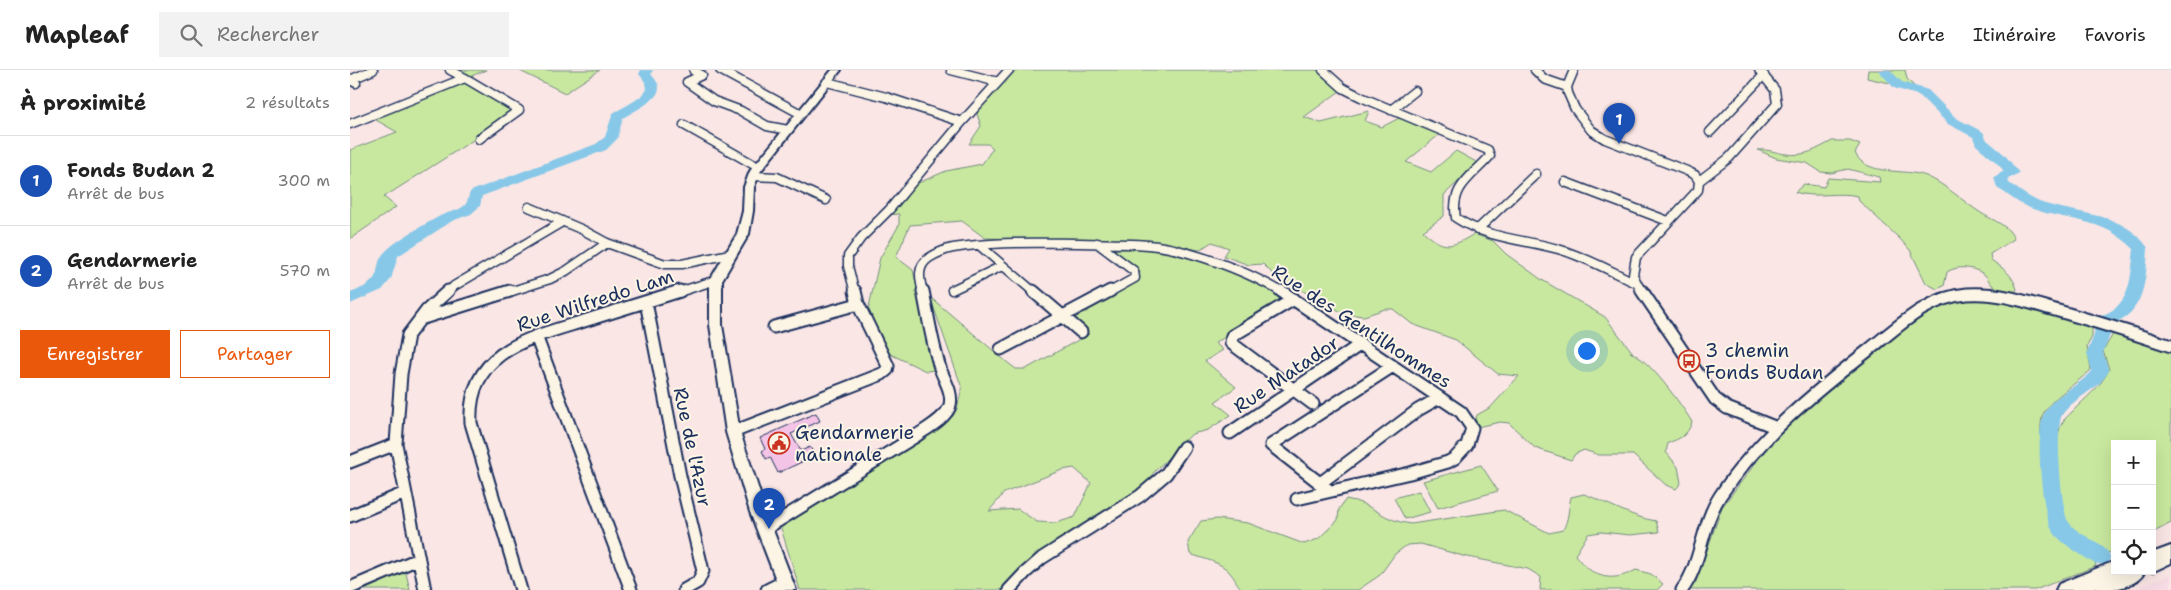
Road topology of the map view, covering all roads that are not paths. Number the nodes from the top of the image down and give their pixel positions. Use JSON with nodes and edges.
{"nodes":[{"id":1,"x":373,"y":70,"type":"edge"},
{"id":2,"x":450,"y":70,"type":"edge"},
{"id":3,"x":720,"y":70,"type":"edge"},
{"id":4,"x":837,"y":70,"type":"edge"},
{"id":5,"x":951,"y":70,"type":"edge"},
{"id":6,"x":1009,"y":70,"type":"edge"},
{"id":7,"x":1323,"y":70,"type":"edge"},
{"id":8,"x":1534,"y":70,"type":"edge"},
{"id":9,"x":1574,"y":70,"type":"edge"},
{"id":10,"x":694,"y":71,"type":"edge"},
{"id":11,"x":1762,"y":72,"type":"edge"},
{"id":12,"x":465,"y":78,"type":"junction"},
{"id":13,"x":827,"y":82,"type":"junction"},
{"id":14,"x":998,"y":82,"type":"junction"},
{"id":15,"x":356,"y":84,"type":"dead end"},
{"id":16,"x":1567,"y":87,"type":"junction"},
{"id":17,"x":1415,"y":91,"type":"dead end"},
{"id":18,"x":1391,"y":110,"type":"junction"},
{"id":19,"x":801,"y":114,"type":"junction"},
{"id":20,"x":962,"y":122,"type":"junction"},
{"id":21,"x":350,"y":124,"type":"edge"},
{"id":22,"x":684,"y":125,"type":"dead end"},
{"id":23,"x":788,"y":130,"type":"junction"},
{"id":24,"x":1710,"y":132,"type":"dead end"},
{"id":25,"x":479,"y":139,"type":"dead end"},
{"id":26,"x":755,"y":171,"type":"junction"},
{"id":27,"x":1536,"y":174,"type":"dead end"},
{"id":28,"x":1699,"y":181,"type":"junction"},
{"id":29,"x":1565,"y":182,"type":"dead end"},
{"id":30,"x":826,"y":200,"type":"dead end"},
{"id":31,"x":529,"y":207,"type":"dead end"},
{"id":32,"x":562,"y":222,"type":"junction"},
{"id":33,"x":1668,"y":222,"type":"junction"},
{"id":34,"x":1477,"y":230,"type":"junction"},
{"id":35,"x":607,"y":243,"type":"junction"},
{"id":36,"x":1097,"y":243,"type":"junction"},
{"id":37,"x":978,"y":245,"type":"junction"},
{"id":38,"x":730,"y":254,"type":"junction"},
{"id":39,"x":1002,"y":266,"type":"junction"},
{"id":40,"x":716,"y":280,"type":"junction"},
{"id":41,"x":1636,"y":283,"type":"junction"},
{"id":42,"x":952,"y":290,"type":"dead end"},
{"id":43,"x":1294,"y":299,"type":"junction"},
{"id":44,"x":646,"y":302,"type":"junction"},
{"id":45,"x":858,"y":304,"type":"junction"},
{"id":46,"x":1064,"y":317,"type":"junction"},
{"id":47,"x":420,"y":318,"type":"junction"},
{"id":48,"x":774,"y":327,"type":"dead end"},
{"id":49,"x":1081,"y":332,"type":"dead end"},
{"id":50,"x":536,"y":336,"type":"junction"},
{"id":51,"x":1361,"y":344,"type":"junction"},
{"id":52,"x":2171,"y":346,"type":"edge"},
{"id":53,"x":1002,"y":350,"type":"dead end"},
{"id":54,"x":1392,"y":366,"type":"junction"},
{"id":55,"x":1293,"y":389,"type":"junction"},
{"id":56,"x":1438,"y":398,"type":"junction"},
{"id":57,"x":1312,"y":404,"type":"dead end"},
{"id":58,"x":1777,"y":428,"type":"junction"},
{"id":59,"x":733,"y":432,"type":"junction"},
{"id":60,"x":1230,"y":433,"type":"dead end"},
{"id":61,"x":396,"y":444,"type":"junction"},
{"id":62,"x":1184,"y":447,"type":"dead end"},
{"id":63,"x":350,"y":462,"type":"edge"},
{"id":64,"x":1319,"y":484,"type":"junction"},
{"id":65,"x":1330,"y":491,"type":"junction"},
{"id":66,"x":405,"y":493,"type":"junction"},
{"id":67,"x":1297,"y":498,"type":"dead end"},
{"id":68,"x":350,"y":516,"type":"edge"},
{"id":69,"x":765,"y":529,"type":"junction"},
{"id":70,"x":2171,"y":546,"type":"edge"},
{"id":71,"x":2156,"y":553,"type":"edge"},
{"id":72,"x":2171,"y":554,"type":"edge"},
{"id":73,"x":418,"y":559,"type":"junction"},
{"id":74,"x":2156,"y":561,"type":"edge"},
{"id":75,"x":2111,"y":572,"type":"edge"},
{"id":76,"x":2126,"y":575,"type":"edge"},
{"id":77,"x":787,"y":585,"type":"edge"},
{"id":78,"x":350,"y":588,"type":"edge"},
{"id":79,"x":425,"y":590,"type":"edge"},
{"id":80,"x":521,"y":590,"type":"edge"},
{"id":81,"x":631,"y":590,"type":"edge"},
{"id":82,"x":684,"y":590,"type":"edge"},
{"id":83,"x":766,"y":590,"type":"edge"},
{"id":84,"x":1009,"y":590,"type":"edge"},
{"id":85,"x":1682,"y":590,"type":"edge"},
{"id":86,"x":2066,"y":590,"type":"edge"},
{"id":87,"x":2092,"y":590,"type":"edge"}],
"edges":[{"from":1,"to":15,"type":"street"},
{"from":2,"to":12,"type":"street"},
{"from":3,"to":19,"type":"street"},
{"from":4,"to":13,"type":"street"},
{"from":5,"to":14,"type":"street"},
{"from":6,"to":14,"type":"street"},
{"from":7,"to":18,"type":"street"},
{"from":8,"to":16,"type":"street"},
{"from":9,"to":16,"type":"street"},
{"from":10,"to":23,"type":"street"},
{"from":11,"to":24,"type":"street"},
{"from":11,"to":28,"type":"street"},
{"from":12,"to":21,"type":"street"},
{"from":12,"to":25,"type":"street"},
{"from":13,"to":19,"type":"street"},
{"from":13,"to":20,"type":"street"},
{"from":14,"to":20,"type":"street"},
{"from":16,"to":28,"type":"street"},
{"from":17,"to":18,"type":"street"},
{"from":18,"to":34,"type":"street"},
{"from":19,"to":23,"type":"street"},
{"from":20,"to":45,"type":"street"},
{"from":22,"to":26,"type":"street"},
{"from":23,"to":26,"type":"street"},
{"from":26,"to":30,"type":"street"},
{"from":26,"to":38,"type":"street"},
{"from":27,"to":34,"type":"street"},
{"from":28,"to":33,"type":"street"},
{"from":29,"to":33,"type":"street"},
{"from":31,"to":32,"type":"street"},
{"from":32,"to":35,"type":"street"},
{"from":32,"to":47,"type":"street"},
{"from":33,"to":41,"type":"street"},
{"from":34,"to":41,"type":"street"},
{"from":35,"to":38,"type":"street"},
{"from":35,"to":47,"type":"street"},
{"from":36,"to":37,"type":"street","name":"Rue des Gentilhommes"},
{"from":36,"to":43,"type":"street","name":"Rue des Gentilhommes"},
{"from":36,"to":46,"type":"street"},
{"from":37,"to":39,"type":"street"},
{"from":37,"to":69,"type":"street","name":"Rue des Gentilhommes"},
{"from":38,"to":40,"type":"street"},
{"from":39,"to":42,"type":"street"},
{"from":39,"to":46,"type":"street"},
{"from":40,"to":44,"type":"street","name":"Rue Wilfredo Lam"},
{"from":40,"to":59,"type":"street"},
{"from":41,"to":58,"type":"street"},
{"from":43,"to":51,"type":"street","name":"Rue des Gentilhommes"},
{"from":43,"to":55,"type":"street"},
{"from":44,"to":50,"type":"street","name":"Rue Wilfredo Lam"},
{"from":44,"to":82,"type":"street","name":"Rue de l'Azur"},
{"from":45,"to":48,"type":"street"},
{"from":45,"to":59,"type":"street"},
{"from":46,"to":49,"type":"street"},
{"from":46,"to":53,"type":"street"},
{"from":47,"to":61,"type":"street"},
{"from":50,"to":80,"type":"street","name":"Rue Wilfredo Lam"},
{"from":50,"to":81,"type":"street"},
{"from":51,"to":54,"type":"street","name":"Rue des Gentilhommes"},
{"from":51,"to":55,"type":"street","name":"Rue Matador"},
{"from":52,"to":58,"type":"street"},
{"from":54,"to":56,"type":"street","name":"Rue des Gentilhommes"},
{"from":54,"to":64,"type":"street"},
{"from":55,"to":57,"type":"street"},
{"from":55,"to":60,"type":"street","name":"Rue Matador"},
{"from":56,"to":64,"type":"street"},
{"from":56,"to":65,"type":"street","name":"Rue des Gentilhommes"},
{"from":58,"to":85,"type":"street"},
{"from":59,"to":69,"type":"street"},
{"from":61,"to":63,"type":"street"},
{"from":61,"to":66,"type":"street"},
{"from":62,"to":84,"type":"street"},
{"from":64,"to":65,"type":"street"},
{"from":65,"to":67,"type":"street","name":"Rue des Gentilhommes"},
{"from":66,"to":68,"type":"street"},
{"from":66,"to":73,"type":"street"},
{"from":69,"to":77,"type":"street"},
{"from":70,"to":71,"type":"highway"},
{"from":72,"to":74,"type":"highway"},
{"from":73,"to":78,"type":"street"},
{"from":73,"to":79,"type":"street"},
{"from":75,"to":86,"type":"highway"},
{"from":76,"to":87,"type":"highway"},
{"from":77,"to":83,"type":"street"}]}
